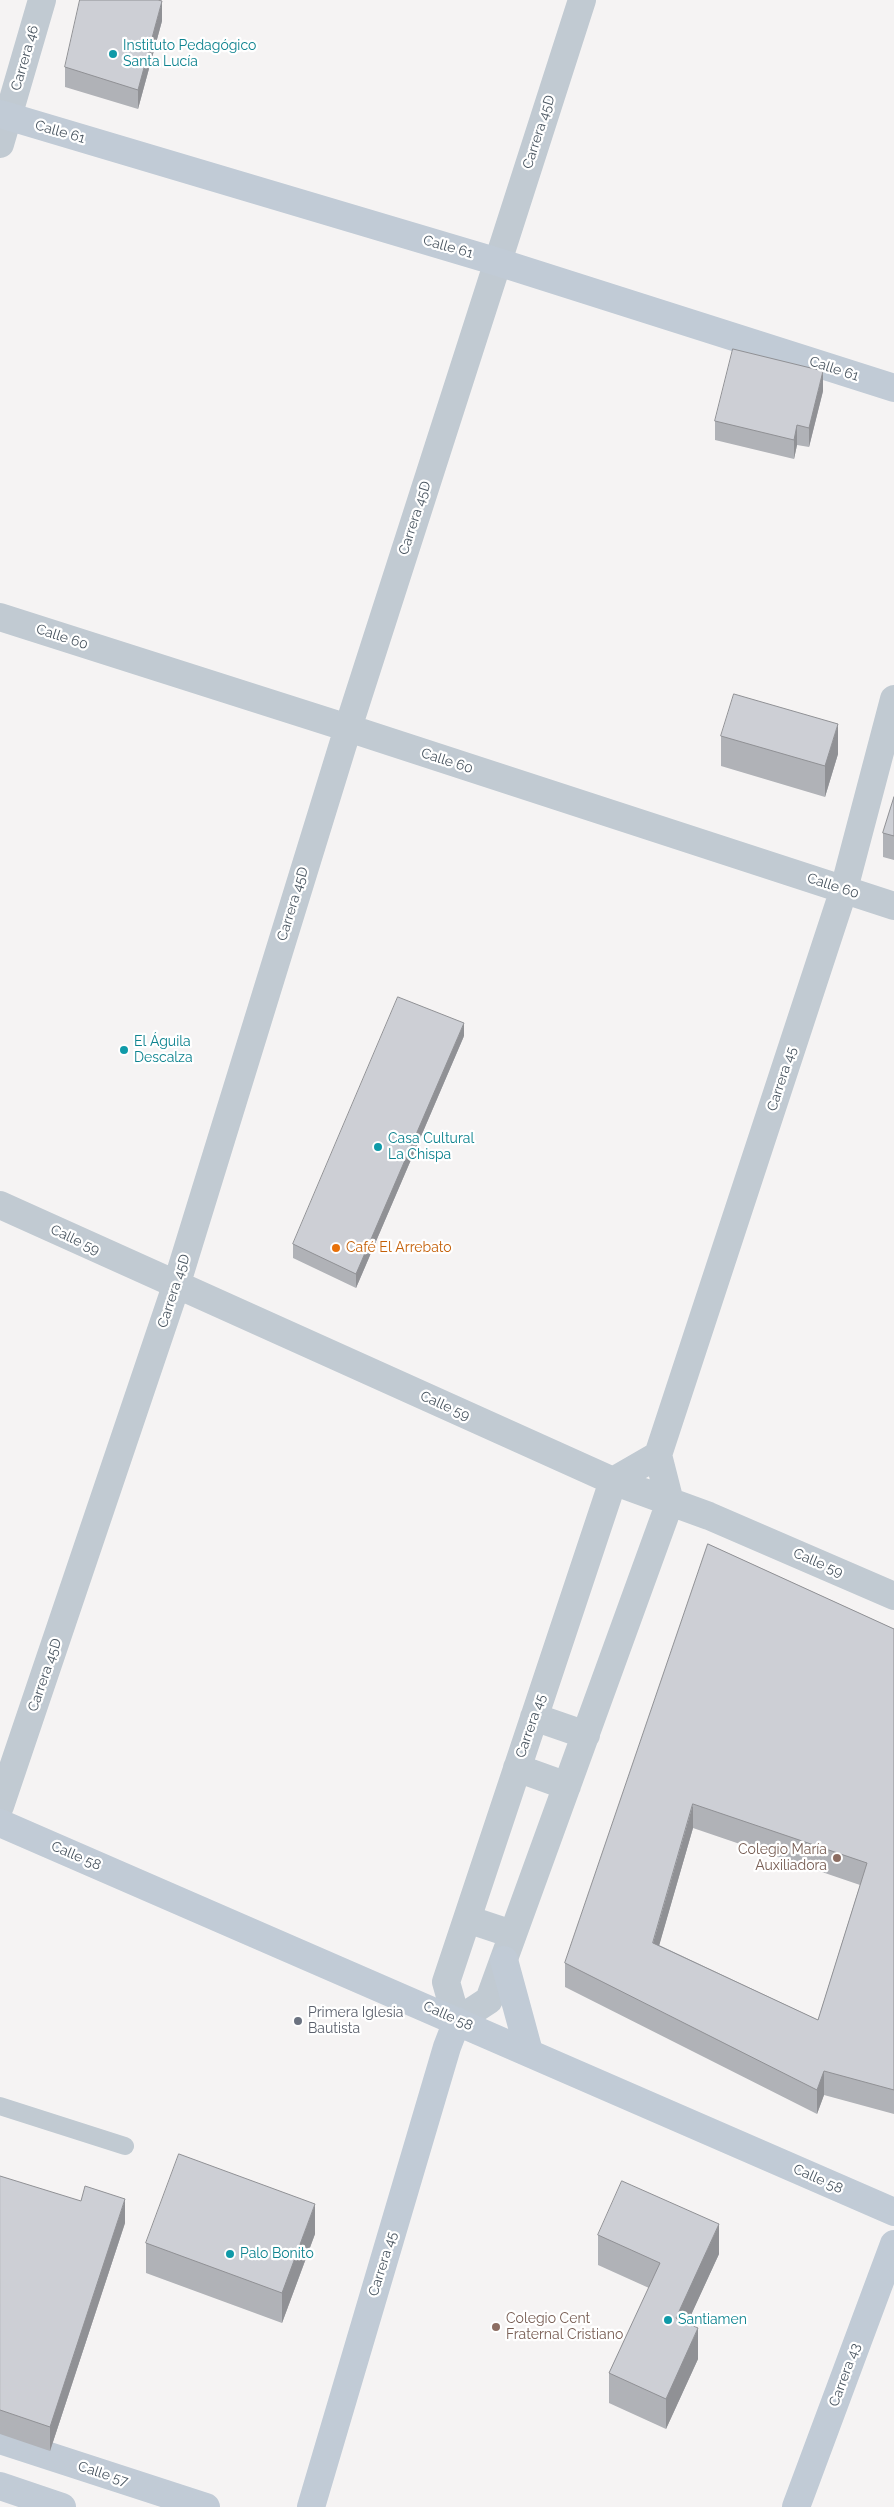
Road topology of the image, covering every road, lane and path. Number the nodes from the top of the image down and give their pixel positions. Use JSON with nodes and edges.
{"nodes":[{"id":1,"x":42,"y":0,"type":"edge"},
{"id":2,"x":582,"y":0,"type":"edge"},
{"id":3,"x":4,"y":116,"type":"edge"},
{"id":4,"x":0,"y":144,"type":"edge"},
{"id":5,"x":498,"y":262,"type":"junction"},
{"id":6,"x":894,"y":388,"type":"edge"},
{"id":7,"x":0,"y":617,"type":"edge"},
{"id":8,"x":894,"y":699,"type":"edge"},
{"id":9,"x":348,"y":728,"type":"junction"},
{"id":10,"x":844,"y":889,"type":"junction"},
{"id":11,"x":894,"y":906,"type":"edge"},
{"id":12,"x":0,"y":1205,"type":"edge"},
{"id":13,"x":176,"y":1286,"type":"junction"},
{"id":14,"x":658,"y":1455,"type":"junction"},
{"id":15,"x":613,"y":1481,"type":"junction"},
{"id":16,"x":670,"y":1502,"type":"junction"},
{"id":17,"x":894,"y":1596,"type":"edge"},
{"id":18,"x":534,"y":1717,"type":"junction"},
{"id":19,"x":586,"y":1735,"type":"junction"},
{"id":20,"x":517,"y":1768,"type":"junction"},
{"id":21,"x":567,"y":1786,"type":"junction"},
{"id":22,"x":0,"y":1806,"type":"edge"},
{"id":23,"x":0,"y":1822,"type":"edge"},
{"id":24,"x":466,"y":1919,"type":"junction"},
{"id":25,"x":512,"y":1934,"type":"junction"},
{"id":26,"x":504,"y":1960,"type":"junction"},
{"id":27,"x":458,"y":2021,"type":"junction"},
{"id":28,"x":529,"y":2052,"type":"junction"},
{"id":29,"x":0,"y":2106,"type":"edge"},
{"id":30,"x":125,"y":2146,"type":"dead end"},
{"id":31,"x":894,"y":2212,"type":"edge"},
{"id":32,"x":894,"y":2244,"type":"edge"},
{"id":33,"x":0,"y":2440,"type":"edge"},
{"id":34,"x":0,"y":2486,"type":"edge"},
{"id":35,"x":62,"y":2507,"type":"edge"},
{"id":36,"x":206,"y":2507,"type":"edge"},
{"id":37,"x":311,"y":2507,"type":"edge"},
{"id":38,"x":796,"y":2507,"type":"edge"}],
"edges":[{"from":1,"to":3,"type":"street","name":"Carrera 46"},
{"from":2,"to":5,"type":"street","name":"Carrera 45D"},
{"from":3,"to":4,"type":"street","name":"Carrera 46"},
{"from":3,"to":5,"type":"street","name":"Calle 61"},
{"from":5,"to":6,"type":"street","name":"Calle 61"},
{"from":5,"to":9,"type":"street","name":"Carrera 45D"},
{"from":7,"to":9,"type":"street","name":"Calle 60"},
{"from":8,"to":10,"type":"street","name":"Carrera 45"},
{"from":9,"to":10,"type":"street","name":"Calle 60"},
{"from":9,"to":13,"type":"street","name":"Carrera 45D"},
{"from":10,"to":11,"type":"street","name":"Calle 60"},
{"from":10,"to":14,"type":"street","name":"Carrera 45"},
{"from":12,"to":13,"type":"street","name":"Calle 59"},
{"from":13,"to":15,"type":"street","name":"Calle 59"},
{"from":13,"to":22,"type":"street","name":"Carrera 45D"},
{"from":14,"to":15,"type":"street"},
{"from":14,"to":16,"type":"street"},
{"from":15,"to":16,"type":"street","name":"Calle 59"},
{"from":15,"to":18,"type":"street","name":"Carrera 45"},
{"from":16,"to":17,"type":"street","name":"Calle 59"},
{"from":16,"to":19,"type":"street"},
{"from":18,"to":19,"type":"street"},
{"from":18,"to":20,"type":"street","name":"Carrera 45"},
{"from":19,"to":21,"type":"street"},
{"from":20,"to":21,"type":"street"},
{"from":20,"to":24,"type":"street","name":"Carrera 45"},
{"from":21,"to":25,"type":"street"},
{"from":23,"to":27,"type":"street","name":"Calle 58"},
{"from":24,"to":25,"type":"street"},
{"from":24,"to":27,"type":"street","name":"Carrera 45"},
{"from":25,"to":26,"type":"street"},
{"from":26,"to":27,"type":"street"},
{"from":26,"to":28,"type":"street"},
{"from":27,"to":28,"type":"street","name":"Calle 58"},
{"from":27,"to":37,"type":"street","name":"Carrera 45"},
{"from":28,"to":31,"type":"street","name":"Calle 58"},
{"from":29,"to":30,"type":"lane"},
{"from":32,"to":38,"type":"street","name":"Carrera 43"},
{"from":33,"to":36,"type":"street","name":"Calle 57"},
{"from":34,"to":35,"type":"street"}]}
